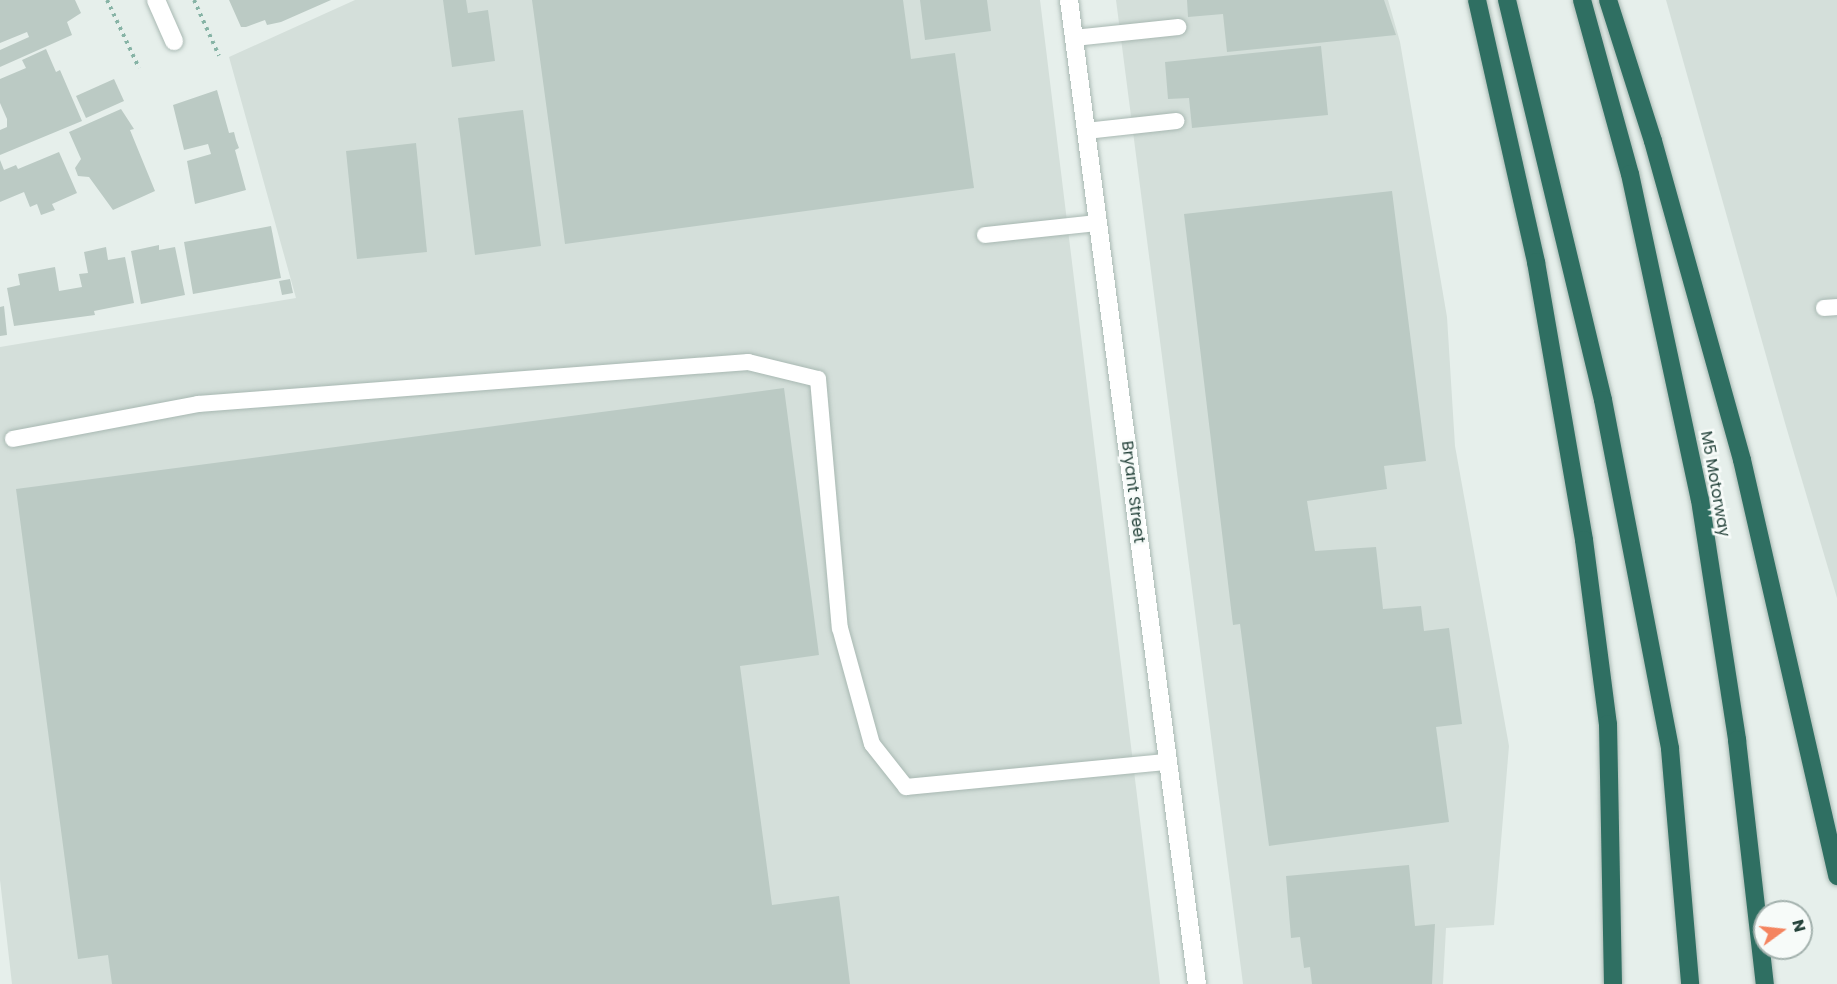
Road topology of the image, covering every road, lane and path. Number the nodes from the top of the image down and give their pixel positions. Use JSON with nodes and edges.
{"nodes":[{"id":1,"x":107,"y":0,"type":"edge"},
{"id":2,"x":156,"y":0,"type":"edge"},
{"id":3,"x":194,"y":0,"type":"edge"},
{"id":4,"x":1069,"y":0,"type":"edge"},
{"id":5,"x":1477,"y":0,"type":"edge"},
{"id":6,"x":1507,"y":0,"type":"edge"},
{"id":7,"x":1582,"y":0,"type":"edge"},
{"id":8,"x":1608,"y":0,"type":"edge"},
{"id":9,"x":1178,"y":27,"type":"dead end"},
{"id":10,"x":1074,"y":39,"type":"junction"},
{"id":11,"x":174,"y":41,"type":"dead end"},
{"id":12,"x":219,"y":56,"type":"dead end"},
{"id":13,"x":138,"y":68,"type":"dead end"},
{"id":14,"x":1176,"y":121,"type":"dead end"},
{"id":15,"x":1086,"y":131,"type":"junction"},
{"id":16,"x":1098,"y":223,"type":"junction"},
{"id":17,"x":985,"y":235,"type":"dead end"},
{"id":18,"x":14,"y":439,"type":"dead end"},
{"id":19,"x":1168,"y":762,"type":"junction"},
{"id":20,"x":1837,"y":876,"type":"edge"},
{"id":21,"x":1197,"y":984,"type":"edge"},
{"id":22,"x":1613,"y":984,"type":"edge"},
{"id":23,"x":1690,"y":984,"type":"edge"},
{"id":24,"x":1765,"y":984,"type":"edge"}],
"edges":[{"from":1,"to":13,"type":"path"},
{"from":2,"to":11,"type":"street"},
{"from":3,"to":12,"type":"path"},
{"from":4,"to":10,"type":"street","name":"Bryant Street"},
{"from":5,"to":22,"type":"highway"},
{"from":6,"to":23,"type":"highway"},
{"from":7,"to":24,"type":"highway","name":"M5 Motorway"},
{"from":8,"to":20,"type":"highway"},
{"from":9,"to":10,"type":"lane"},
{"from":10,"to":15,"type":"street","name":"Bryant Street"},
{"from":14,"to":15,"type":"lane"},
{"from":15,"to":16,"type":"street","name":"Bryant Street"},
{"from":16,"to":17,"type":"lane"},
{"from":16,"to":19,"type":"street","name":"Bryant Street"},
{"from":18,"to":19,"type":"lane"},
{"from":19,"to":21,"type":"street","name":"Bryant Street"}]}
